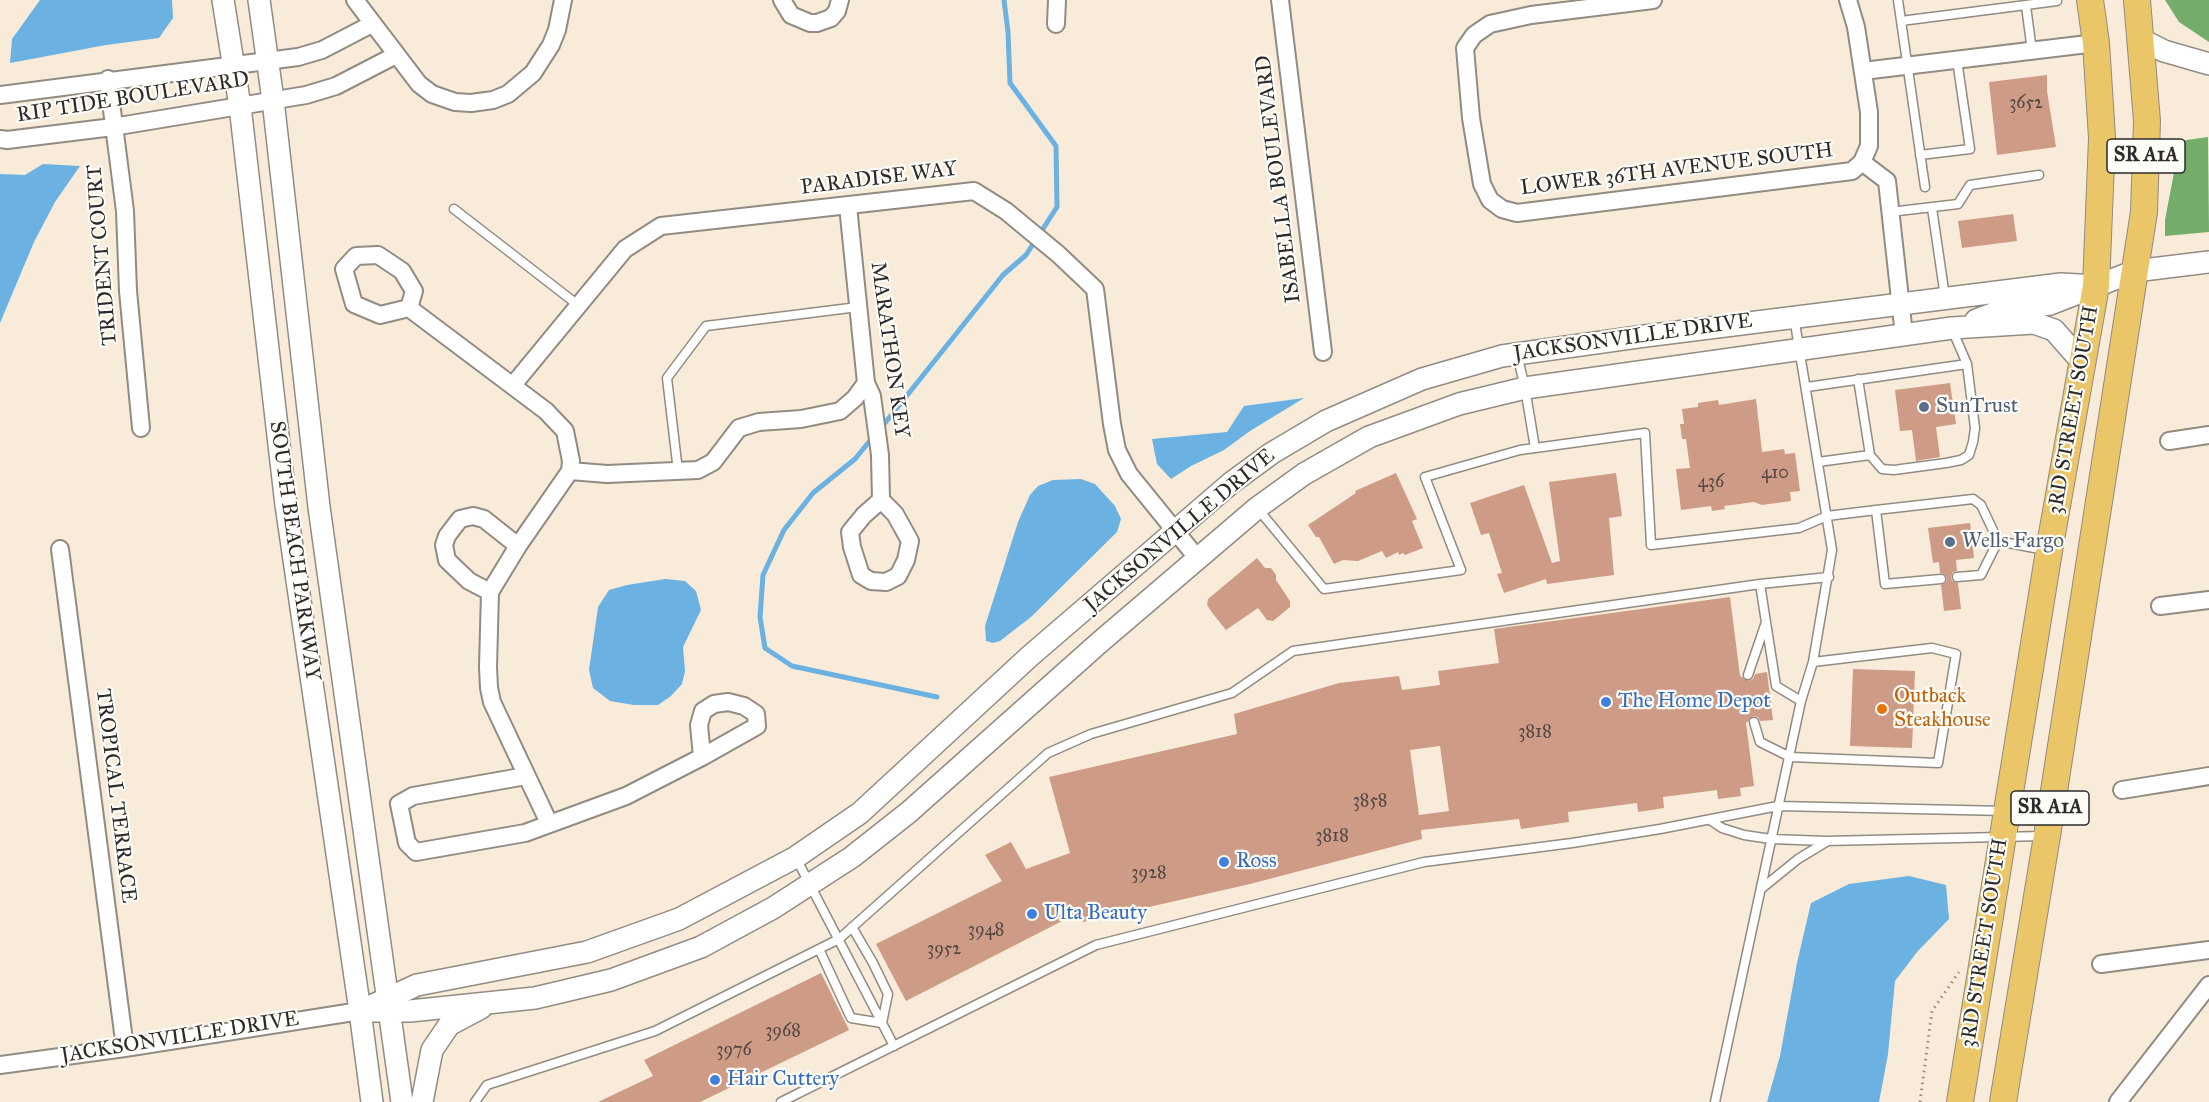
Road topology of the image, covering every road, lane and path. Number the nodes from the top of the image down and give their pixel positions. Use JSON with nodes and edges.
{"nodes":[{"id":1,"x":223,"y":0,"type":"edge"},
{"id":2,"x":259,"y":0,"type":"edge"},
{"id":3,"x":355,"y":0,"type":"edge"},
{"id":4,"x":563,"y":0,"type":"edge"},
{"id":5,"x":782,"y":0,"type":"edge"},
{"id":6,"x":840,"y":0,"type":"edge"},
{"id":7,"x":1057,"y":0,"type":"edge"},
{"id":8,"x":1280,"y":0,"type":"edge"},
{"id":9,"x":1653,"y":0,"type":"edge"},
{"id":10,"x":1848,"y":0,"type":"edge"},
{"id":11,"x":1898,"y":0,"type":"edge"},
{"id":12,"x":2090,"y":0,"type":"edge"},
{"id":13,"x":2137,"y":0,"type":"edge"},
{"id":14,"x":2057,"y":1,"type":"edge"},
{"id":15,"x":2026,"y":6,"type":"junction"},
{"id":16,"x":1901,"y":21,"type":"junction"},
{"id":17,"x":372,"y":24,"type":"junction"},
{"id":18,"x":1056,"y":24,"type":"dead end"},
{"id":19,"x":2142,"y":40,"type":"junction"},
{"id":20,"x":2096,"y":43,"type":"junction"},
{"id":21,"x":2032,"y":51,"type":"junction"},
{"id":22,"x":396,"y":55,"type":"junction"},
{"id":23,"x":268,"y":60,"type":"junction"},
{"id":24,"x":1957,"y":60,"type":"junction"},
{"id":25,"x":233,"y":64,"type":"junction"},
{"id":26,"x":2209,"y":64,"type":"edge"},
{"id":27,"x":1907,"y":66,"type":"junction"},
{"id":28,"x":1863,"y":71,"type":"junction"},
{"id":29,"x":108,"y":79,"type":"junction"},
{"id":30,"x":0,"y":94,"type":"edge"},
{"id":31,"x":273,"y":100,"type":"junction"},
{"id":32,"x":240,"y":106,"type":"junction"},
{"id":33,"x":113,"y":127,"type":"junction"},
{"id":34,"x":0,"y":139,"type":"edge"},
{"id":35,"x":1920,"y":155,"type":"junction"},
{"id":36,"x":1862,"y":162,"type":"junction"},
{"id":37,"x":2038,"y":176,"type":"dead end"},
{"id":38,"x":1925,"y":187,"type":"dead end"},
{"id":39,"x":848,"y":206,"type":"junction"},
{"id":40,"x":1932,"y":208,"type":"junction"},
{"id":41,"x":453,"y":209,"type":"dead end"},
{"id":42,"x":1890,"y":212,"type":"junction"},
{"id":43,"x":2209,"y":262,"type":"edge"},
{"id":44,"x":2135,"y":271,"type":"junction"},
{"id":45,"x":2096,"y":286,"type":"junction"},
{"id":46,"x":1945,"y":298,"type":"junction"},
{"id":47,"x":1900,"y":303,"type":"junction"},
{"id":48,"x":578,"y":305,"type":"junction"},
{"id":49,"x":858,"y":307,"type":"junction"},
{"id":50,"x":409,"y":308,"type":"dead end"},
{"id":51,"x":1794,"y":316,"type":"junction"},
{"id":52,"x":1952,"y":328,"type":"junction"},
{"id":53,"x":1904,"y":335,"type":"junction"},
{"id":54,"x":1800,"y":348,"type":"junction"},
{"id":55,"x":1323,"y":352,"type":"dead end"},
{"id":56,"x":1517,"y":354,"type":"junction"},
{"id":57,"x":2082,"y":362,"type":"junction"},
{"id":58,"x":1967,"y":364,"type":"junction"},
{"id":59,"x":1858,"y":379,"type":"junction"},
{"id":60,"x":513,"y":385,"type":"junction"},
{"id":61,"x":1807,"y":387,"type":"junction"},
{"id":62,"x":1525,"y":388,"type":"junction"},
{"id":63,"x":869,"y":390,"type":"junction"},
{"id":64,"x":141,"y":428,"type":"dead end"},
{"id":65,"x":2209,"y":435,"type":"edge"},
{"id":66,"x":2169,"y":441,"type":"dead end"},
{"id":67,"x":1535,"y":448,"type":"junction"},
{"id":68,"x":1870,"y":455,"type":"junction"},
{"id":69,"x":1818,"y":462,"type":"junction"},
{"id":70,"x":570,"y":471,"type":"junction"},
{"id":71,"x":678,"y":471,"type":"junction"},
{"id":72,"x":881,"y":500,"type":"junction"},
{"id":73,"x":1257,"y":508,"type":"junction"},
{"id":74,"x":1876,"y":510,"type":"junction"},
{"id":75,"x":1827,"y":516,"type":"junction"},
{"id":76,"x":1176,"y":531,"type":"junction"},
{"id":77,"x":1998,"y":541,"type":"junction"},
{"id":78,"x":518,"y":546,"type":"junction"},
{"id":79,"x":60,"y":549,"type":"dead end"},
{"id":80,"x":2049,"y":551,"type":"junction"},
{"id":81,"x":1198,"y":559,"type":"junction"},
{"id":82,"x":1829,"y":577,"type":"junction"},
{"id":83,"x":1958,"y":577,"type":"dead end"},
{"id":84,"x":1941,"y":579,"type":"dead end"},
{"id":85,"x":1760,"y":584,"type":"junction"},
{"id":86,"x":490,"y":592,"type":"junction"},
{"id":87,"x":2209,"y":600,"type":"edge"},
{"id":88,"x":2160,"y":606,"type":"dead end"},
{"id":89,"x":1766,"y":622,"type":"junction"},
{"id":90,"x":1813,"y":662,"type":"junction"},
{"id":91,"x":1748,"y":675,"type":"dead end"},
{"id":92,"x":1801,"y":701,"type":"junction"},
{"id":93,"x":1754,"y":722,"type":"dead end"},
{"id":94,"x":702,"y":757,"type":"dead end"},
{"id":95,"x":1790,"y":758,"type":"junction"},
{"id":96,"x":526,"y":776,"type":"junction"},
{"id":97,"x":2209,"y":776,"type":"edge"},
{"id":98,"x":2122,"y":790,"type":"dead end"},
{"id":99,"x":1778,"y":806,"type":"junction"},
{"id":100,"x":1710,"y":820,"type":"junction"},
{"id":101,"x":549,"y":823,"type":"junction"},
{"id":102,"x":2004,"y":824,"type":"junction"},
{"id":103,"x":2048,"y":825,"type":"junction"},
{"id":104,"x":1771,"y":839,"type":"junction"},
{"id":105,"x":1826,"y":841,"type":"junction"},
{"id":106,"x":795,"y":857,"type":"junction"},
{"id":107,"x":811,"y":885,"type":"junction"},
{"id":108,"x":1761,"y":890,"type":"junction"},
{"id":109,"x":852,"y":927,"type":"junction"},
{"id":110,"x":839,"y":939,"type":"junction"},
{"id":111,"x":819,"y":949,"type":"junction"},
{"id":112,"x":2209,"y":950,"type":"edge"},
{"id":113,"x":2101,"y":964,"type":"dead end"},
{"id":114,"x":1964,"y":966,"type":"dead end"},
{"id":115,"x":2209,"y":985,"type":"edge"},
{"id":116,"x":491,"y":1003,"type":"junction"},
{"id":117,"x":388,"y":1004,"type":"junction"},
{"id":118,"x":360,"y":1011,"type":"junction"},
{"id":119,"x":882,"y":1023,"type":"junction"},
{"id":120,"x":894,"y":1046,"type":"junction"},
{"id":121,"x":125,"y":1048,"type":"junction"},
{"id":122,"x":0,"y":1065,"type":"edge"},
{"id":123,"x":372,"y":1102,"type":"edge"},
{"id":124,"x":402,"y":1102,"type":"edge"},
{"id":125,"x":422,"y":1102,"type":"edge"},
{"id":126,"x":475,"y":1102,"type":"edge"},
{"id":127,"x":781,"y":1102,"type":"edge"},
{"id":128,"x":1715,"y":1102,"type":"edge"},
{"id":129,"x":1920,"y":1102,"type":"edge"},
{"id":130,"x":1960,"y":1102,"type":"edge"},
{"id":131,"x":2003,"y":1102,"type":"edge"},
{"id":132,"x":2118,"y":1102,"type":"edge"}],
"edges":[{"from":1,"to":25,"type":"street","name":"SOUTH BEACH PARKWAY"},
{"from":2,"to":23,"type":"street","name":"SOUTH BEACH PARKWAY"},
{"from":3,"to":17,"type":"street"},
{"from":4,"to":22,"type":"street"},
{"from":5,"to":6,"type":"street"},
{"from":7,"to":18,"type":"street"},
{"from":8,"to":55,"type":"street","name":"ISABELLA BOULEVARD"},
{"from":9,"to":36,"type":"street","name":"LOWER 36TH AVENUE SOUTH"},
{"from":10,"to":28,"type":"street","name":"LOWER 36TH AVENUE SOUTH"},
{"from":11,"to":16,"type":"lane"},
{"from":12,"to":20,"type":"main road","name":"3RD STREET SOUTH","number":"SR A1A"},
{"from":13,"to":19,"type":"main road","name":"3RD STREET SOUTH","number":"SR A1A"},
{"from":14,"to":15,"type":"lane"},
{"from":15,"to":16,"type":"lane"},
{"from":15,"to":21,"type":"lane"},
{"from":16,"to":27,"type":"lane"},
{"from":17,"to":22,"type":"street"},
{"from":17,"to":23,"type":"street","name":"RIP TIDE BOULEVARD"},
{"from":19,"to":26,"type":"street"},
{"from":19,"to":44,"type":"main road","name":"3RD STREET SOUTH","number":"SR A1A"},
{"from":20,"to":21,"type":"street"},
{"from":20,"to":45,"type":"main road","name":"3RD STREET SOUTH","number":"SR A1A"},
{"from":21,"to":24,"type":"street"},
{"from":22,"to":31,"type":"street","name":"RIP TIDE BOULEVARD"},
{"from":23,"to":25,"type":"street","name":"RIP TIDE BOULEVARD"},
{"from":23,"to":31,"type":"street","name":"SOUTH BEACH PARKWAY"},
{"from":24,"to":27,"type":"street"},
{"from":24,"to":35,"type":"lane"},
{"from":25,"to":29,"type":"street","name":"RIP TIDE BOULEVARD"},
{"from":25,"to":32,"type":"street","name":"SOUTH BEACH PARKWAY"},
{"from":27,"to":28,"type":"street"},
{"from":27,"to":35,"type":"lane"},
{"from":28,"to":36,"type":"street","name":"LOWER 36TH AVENUE SOUTH"},
{"from":29,"to":30,"type":"street","name":"RIP TIDE BOULEVARD"},
{"from":29,"to":33,"type":"street","name":"TRIDENT COURT"},
{"from":31,"to":32,"type":"street","name":"RIP TIDE BOULEVARD"},
{"from":31,"to":117,"type":"street","name":"SOUTH BEACH PARKWAY"},
{"from":32,"to":33,"type":"street","name":"RIP TIDE BOULEVARD"},
{"from":32,"to":118,"type":"street","name":"SOUTH BEACH PARKWAY"},
{"from":33,"to":34,"type":"street","name":"RIP TIDE BOULEVARD"},
{"from":33,"to":64,"type":"street","name":"TRIDENT COURT"},
{"from":35,"to":38,"type":"lane"},
{"from":36,"to":42,"type":"street"},
{"from":37,"to":40,"type":"lane"},
{"from":39,"to":48,"type":"street","name":"PARADISE WAY"},
{"from":39,"to":49,"type":"street","name":"MARATHON KEY"},
{"from":39,"to":76,"type":"street","name":"PARADISE WAY"},
{"from":40,"to":42,"type":"lane"},
{"from":40,"to":46,"type":"lane"},
{"from":41,"to":48,"type":"lane"},
{"from":42,"to":47,"type":"street"},
{"from":43,"to":44,"type":"street","name":"JACKSONVILLE DRIVE"},
{"from":44,"to":45,"type":"street","name":"JACKSONVILLE DRIVE"},
{"from":44,"to":103,"type":"main road","name":"3RD STREET SOUTH","number":"SR A1A"},
{"from":45,"to":46,"type":"street","name":"JACKSONVILLE DRIVE"},
{"from":45,"to":52,"type":"street","name":"JACKSONVILLE DRIVE"},
{"from":45,"to":57,"type":"main road","name":"3RD STREET SOUTH","number":"SR A1A"},
{"from":46,"to":47,"type":"street","name":"JACKSONVILLE DRIVE"},
{"from":47,"to":51,"type":"street","name":"JACKSONVILLE DRIVE"},
{"from":47,"to":53,"type":"street"},
{"from":48,"to":60,"type":"street","name":"PARADISE WAY"},
{"from":49,"to":63,"type":"street","name":"MARATHON KEY"},
{"from":49,"to":71,"type":"lane"},
{"from":50,"to":60,"type":"street"},
{"from":51,"to":54,"type":"lane"},
{"from":51,"to":56,"type":"street","name":"JACKSONVILLE DRIVE"},
{"from":52,"to":53,"type":"street","name":"JACKSONVILLE DRIVE"},
{"from":52,"to":57,"type":"street","name":"JACKSONVILLE DRIVE"},
{"from":52,"to":58,"type":"lane"},
{"from":53,"to":54,"type":"street","name":"JACKSONVILLE DRIVE"},
{"from":54,"to":61,"type":"lane"},
{"from":54,"to":62,"type":"street","name":"JACKSONVILLE DRIVE"},
{"from":56,"to":62,"type":"lane"},
{"from":56,"to":76,"type":"street","name":"JACKSONVILLE DRIVE"},
{"from":57,"to":80,"type":"main road","name":"3RD STREET SOUTH","number":"SR A1A"},
{"from":58,"to":59,"type":"lane"},
{"from":58,"to":68,"type":"lane"},
{"from":59,"to":61,"type":"lane"},
{"from":59,"to":68,"type":"lane"},
{"from":60,"to":70,"type":"street"},
{"from":61,"to":69,"type":"lane"},
{"from":62,"to":67,"type":"lane"},
{"from":62,"to":73,"type":"street","name":"JACKSONVILLE DRIVE"},
{"from":63,"to":71,"type":"street"},
{"from":63,"to":72,"type":"street","name":"MARATHON KEY"},
{"from":65,"to":66,"type":"street"},
{"from":67,"to":73,"type":"lane"},
{"from":67,"to":75,"type":"lane"},
{"from":68,"to":69,"type":"lane"},
{"from":69,"to":75,"type":"lane"},
{"from":70,"to":71,"type":"street"},
{"from":70,"to":78,"type":"street"},
{"from":72,"to":72,"type":"street"},
{"from":73,"to":81,"type":"street","name":"JACKSONVILLE DRIVE"},
{"from":74,"to":75,"type":"lane"},
{"from":74,"to":77,"type":"lane"},
{"from":74,"to":84,"type":"lane"},
{"from":75,"to":82,"type":"lane"},
{"from":76,"to":81,"type":"street","name":"PARADISE WAY"},
{"from":76,"to":106,"type":"street","name":"JACKSONVILLE DRIVE"},
{"from":77,"to":80,"type":"lane"},
{"from":77,"to":83,"type":"lane"},
{"from":78,"to":86,"type":"street"},
{"from":78,"to":86,"type":"street"},
{"from":79,"to":121,"type":"street","name":"TROPICAL TERRACE"},
{"from":80,"to":102,"type":"main road","name":"3RD STREET SOUTH","number":"SR A1A"},
{"from":81,"to":107,"type":"street","name":"JACKSONVILLE DRIVE"},
{"from":82,"to":85,"type":"lane"},
{"from":82,"to":90,"type":"lane"},
{"from":85,"to":89,"type":"lane"},
{"from":85,"to":109,"type":"lane"},
{"from":86,"to":96,"type":"street"},
{"from":87,"to":88,"type":"street"},
{"from":89,"to":91,"type":"lane"},
{"from":89,"to":92,"type":"lane"},
{"from":90,"to":92,"type":"lane"},
{"from":90,"to":95,"type":"lane"},
{"from":92,"to":95,"type":"lane"},
{"from":93,"to":95,"type":"lane"},
{"from":94,"to":101,"type":"street"},
{"from":95,"to":99,"type":"lane"},
{"from":96,"to":101,"type":"street"},
{"from":96,"to":101,"type":"street"},
{"from":97,"to":98,"type":"street"},
{"from":99,"to":100,"type":"lane"},
{"from":99,"to":102,"type":"lane"},
{"from":99,"to":104,"type":"lane"},
{"from":100,"to":104,"type":"lane"},
{"from":100,"to":120,"type":"lane"},
{"from":102,"to":103,"type":"lane"},
{"from":102,"to":103,"type":"lane"},
{"from":102,"to":105,"type":"lane"},
{"from":102,"to":130,"type":"main road","name":"3RD STREET SOUTH","number":"SR A1A"},
{"from":103,"to":131,"type":"main road","name":"3RD STREET SOUTH","number":"SR A1A"},
{"from":104,"to":105,"type":"lane"},
{"from":104,"to":108,"type":"lane"},
{"from":105,"to":108,"type":"lane"},
{"from":106,"to":107,"type":"lane"},
{"from":106,"to":117,"type":"street","name":"JACKSONVILLE DRIVE"},
{"from":107,"to":110,"type":"lane"},
{"from":107,"to":116,"type":"street","name":"JACKSONVILLE DRIVE"},
{"from":108,"to":128,"type":"lane"},
{"from":109,"to":110,"type":"lane"},
{"from":109,"to":119,"type":"lane"},
{"from":110,"to":111,"type":"lane"},
{"from":110,"to":119,"type":"lane"},
{"from":111,"to":119,"type":"lane"},
{"from":111,"to":126,"type":"lane"},
{"from":112,"to":113,"type":"street"},
{"from":114,"to":129,"type":"path"},
{"from":115,"to":132,"type":"street"},
{"from":116,"to":117,"type":"street","name":"JACKSONVILLE DRIVE"},
{"from":116,"to":125,"type":"street"},
{"from":117,"to":118,"type":"street","name":"JACKSONVILLE DRIVE"},
{"from":117,"to":124,"type":"street","name":"SOUTH BEACH PARKWAY"},
{"from":118,"to":121,"type":"street","name":"JACKSONVILLE DRIVE"},
{"from":118,"to":123,"type":"street","name":"SOUTH BEACH PARKWAY"},
{"from":119,"to":120,"type":"lane"},
{"from":120,"to":127,"type":"lane"},
{"from":121,"to":122,"type":"street","name":"JACKSONVILLE DRIVE"}]}
